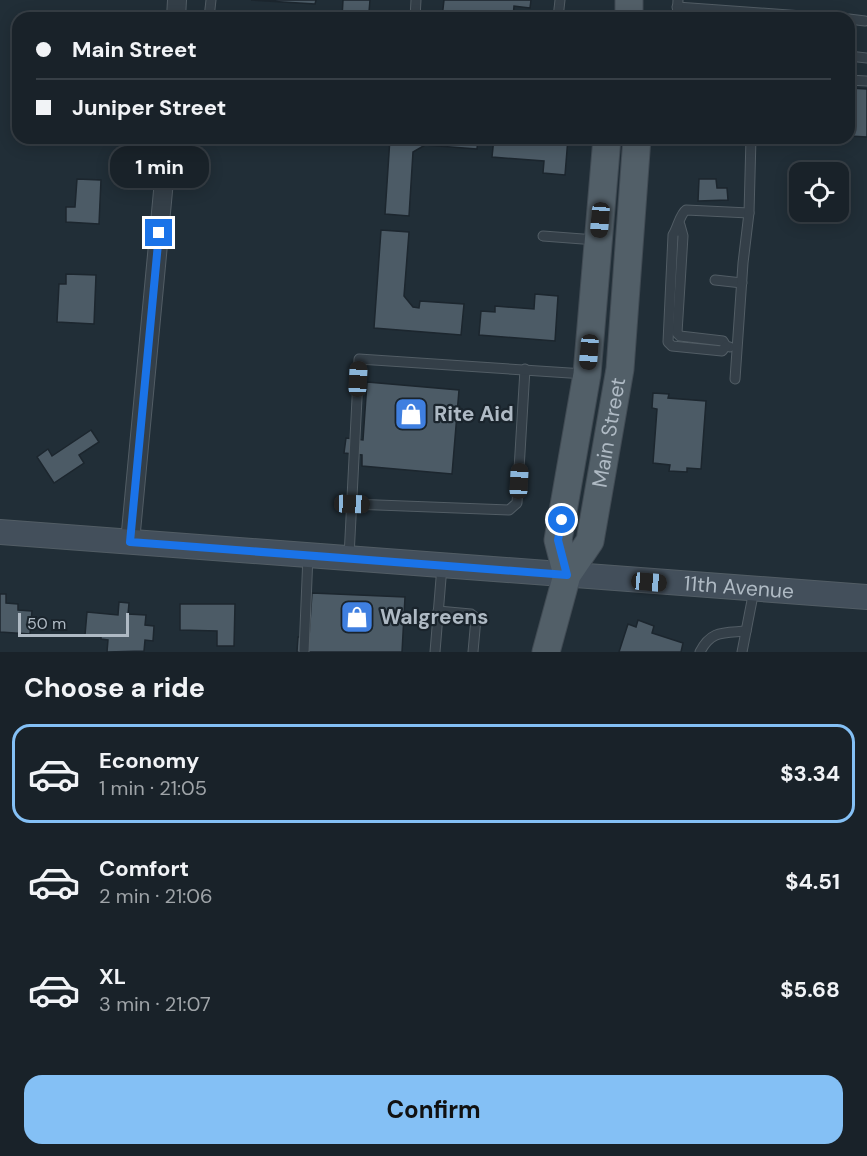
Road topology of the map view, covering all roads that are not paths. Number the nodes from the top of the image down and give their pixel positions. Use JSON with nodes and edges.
{"nodes":[{"id":1,"x":677,"y":3,"type":"edge"},
{"id":2,"x":704,"y":4,"type":"edge"},
{"id":3,"x":776,"y":12,"type":"edge"},
{"id":4,"x":855,"y":20,"type":"edge"},
{"id":5,"x":865,"y":21,"type":"dead end"},
{"id":6,"x":167,"y":144,"type":"edge"},
{"id":7,"x":607,"y":144,"type":"edge"},
{"id":8,"x":632,"y":144,"type":"edge"},
{"id":9,"x":751,"y":144,"type":"edge"},
{"id":10,"x":749,"y":213,"type":"junction"},
{"id":11,"x":543,"y":236,"type":"dead end"},
{"id":12,"x":599,"y":240,"type":"junction"},
{"id":13,"x":715,"y":280,"type":"dead end"},
{"id":14,"x":742,"y":283,"type":"junction"},
{"id":15,"x":737,"y":347,"type":"junction"},
{"id":16,"x":525,"y":369,"type":"junction"},
{"id":17,"x":588,"y":374,"type":"junction"},
{"id":18,"x":735,"y":379,"type":"dead end"},
{"id":19,"x":352,"y":504,"type":"junction"},
{"id":20,"x":0,"y":532,"type":"edge"},
{"id":21,"x":130,"y":542,"type":"junction"},
{"id":22,"x":308,"y":555,"type":"junction"},
{"id":23,"x":349,"y":559,"type":"junction"},
{"id":24,"x":442,"y":566,"type":"junction"},
{"id":25,"x":567,"y":575,"type":"junction"},
{"id":26,"x":754,"y":590,"type":"junction"},
{"id":27,"x":867,"y":597,"type":"edge"},
{"id":28,"x":438,"y":611,"type":"junction"},
{"id":29,"x":746,"y":631,"type":"junction"},
{"id":30,"x":304,"y":652,"type":"edge"},
{"id":31,"x":435,"y":652,"type":"edge"},
{"id":32,"x":473,"y":652,"type":"edge"},
{"id":33,"x":546,"y":652,"type":"edge"},
{"id":34,"x":700,"y":652,"type":"edge"},
{"id":35,"x":742,"y":652,"type":"edge"}],
"edges":[{"from":1,"to":2,"type":"lane"},
{"from":2,"to":3,"type":"lane"},
{"from":4,"to":5,"type":"lane"},
{"from":6,"to":21,"type":"street"},
{"from":7,"to":12,"type":"main road","name":"Main Street"},
{"from":8,"to":25,"type":"main road","name":"Main Street"},
{"from":9,"to":10,"type":"lane"},
{"from":10,"to":14,"type":"lane"},
{"from":10,"to":15,"type":"lane"},
{"from":11,"to":12,"type":"lane"},
{"from":12,"to":17,"type":"main road","name":"Main Street"},
{"from":13,"to":14,"type":"lane"},
{"from":14,"to":15,"type":"lane"},
{"from":15,"to":18,"type":"lane"},
{"from":16,"to":17,"type":"lane"},
{"from":16,"to":19,"type":"lane"},
{"from":16,"to":19,"type":"lane"},
{"from":17,"to":25,"type":"main road","name":"Main Street"},
{"from":19,"to":23,"type":"lane"},
{"from":20,"to":21,"type":"main road","name":"11th Avenue"},
{"from":21,"to":22,"type":"main road","name":"11th Avenue"},
{"from":22,"to":23,"type":"main road","name":"11th Avenue"},
{"from":22,"to":30,"type":"lane"},
{"from":23,"to":24,"type":"main road","name":"11th Avenue"},
{"from":24,"to":25,"type":"main road","name":"11th Avenue"},
{"from":24,"to":28,"type":"lane"},
{"from":25,"to":26,"type":"main road","name":"11th Avenue"},
{"from":25,"to":33,"type":"main road","name":"Main Street"},
{"from":26,"to":27,"type":"main road","name":"11th Avenue"},
{"from":26,"to":29,"type":"lane"},
{"from":28,"to":31,"type":"lane"},
{"from":28,"to":32,"type":"lane"},
{"from":29,"to":34,"type":"lane"},
{"from":29,"to":35,"type":"lane"}]}
